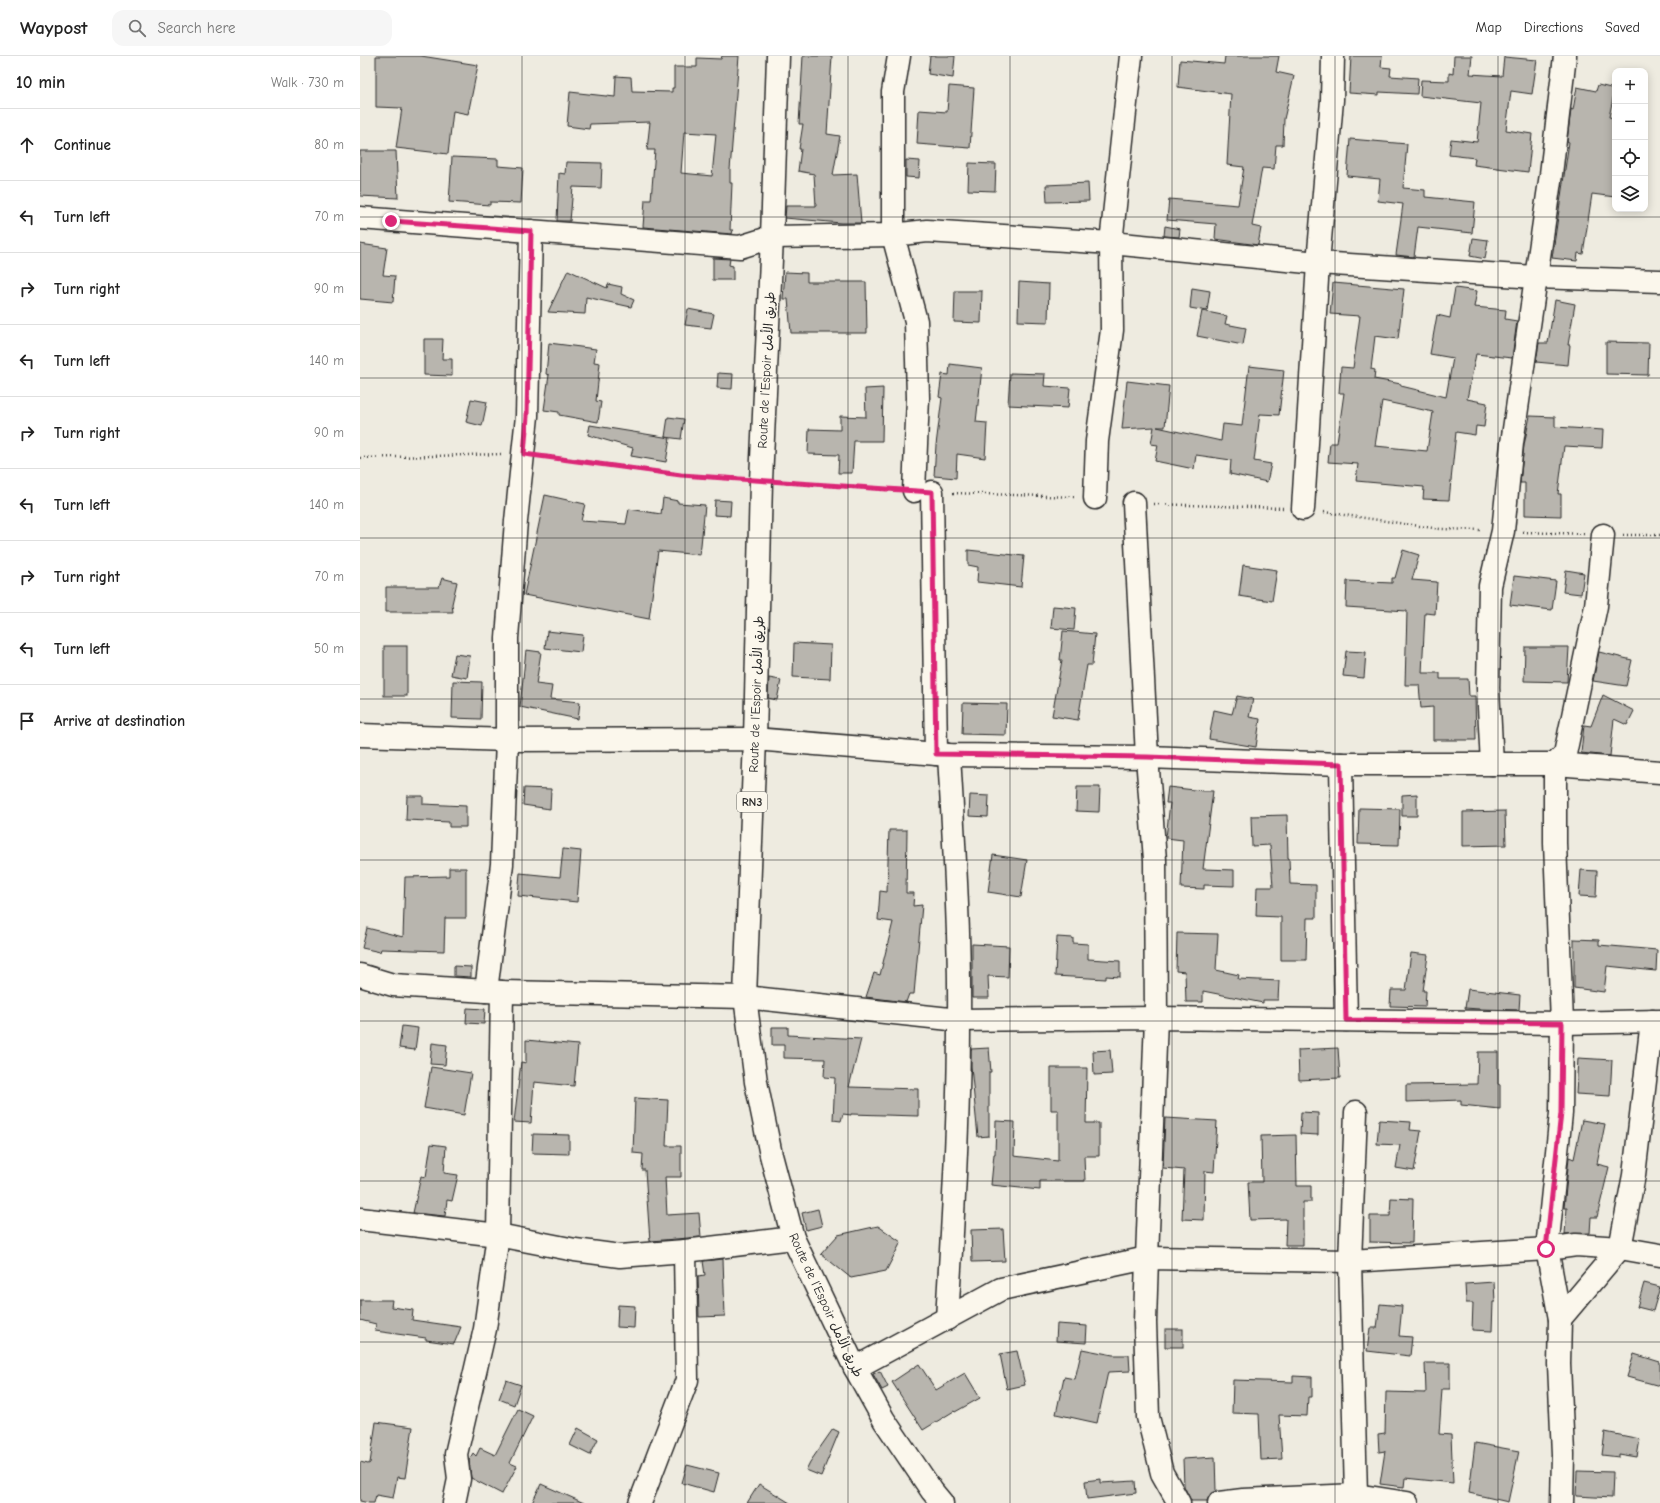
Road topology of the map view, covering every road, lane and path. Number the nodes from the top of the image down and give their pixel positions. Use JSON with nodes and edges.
{"nodes":[{"id":1,"x":778,"y":56,"type":"edge"},
{"id":2,"x":899,"y":56,"type":"edge"},
{"id":3,"x":1132,"y":56,"type":"edge"},
{"id":4,"x":1333,"y":56,"type":"edge"},
{"id":5,"x":1564,"y":56,"type":"edge"},
{"id":6,"x":360,"y":218,"type":"edge"},
{"id":7,"x":531,"y":231,"type":"junction"},
{"id":8,"x":892,"y":235,"type":"junction"},
{"id":9,"x":772,"y":237,"type":"junction"},
{"id":10,"x":1111,"y":243,"type":"junction"},
{"id":11,"x":1318,"y":263,"type":"junction"},
{"id":12,"x":1535,"y":277,"type":"junction"},
{"id":13,"x":1660,"y":280,"type":"edge"},
{"id":14,"x":524,"y":454,"type":"junction"},
{"id":15,"x":360,"y":458,"type":"edge"},
{"id":16,"x":762,"y":480,"type":"junction"},
{"id":17,"x":923,"y":492,"type":"junction"},
{"id":18,"x":1096,"y":498,"type":"dead end"},
{"id":19,"x":1134,"y":503,"type":"dead end"},
{"id":20,"x":1303,"y":509,"type":"dead end"},
{"id":21,"x":1603,"y":535,"type":"dead end"},
{"id":22,"x":360,"y":735,"type":"edge"},
{"id":23,"x":755,"y":739,"type":"junction"},
{"id":24,"x":507,"y":740,"type":"junction"},
{"id":25,"x":943,"y":754,"type":"junction"},
{"id":26,"x":1147,"y":757,"type":"junction"},
{"id":27,"x":1341,"y":764,"type":"junction"},
{"id":28,"x":1492,"y":764,"type":"junction"},
{"id":29,"x":1556,"y":764,"type":"junction"},
{"id":30,"x":1660,"y":772,"type":"edge"},
{"id":31,"x":360,"y":975,"type":"edge"},
{"id":32,"x":494,"y":991,"type":"junction"},
{"id":33,"x":745,"y":997,"type":"junction"},
{"id":34,"x":1156,"y":1018,"type":"junction"},
{"id":35,"x":959,"y":1020,"type":"junction"},
{"id":36,"x":1346,"y":1020,"type":"junction"},
{"id":37,"x":1656,"y":1021,"type":"edge"},
{"id":38,"x":1562,"y":1023,"type":"junction"},
{"id":39,"x":1356,"y":1112,"type":"dead end"},
{"id":40,"x":360,"y":1219,"type":"edge"},
{"id":41,"x":498,"y":1235,"type":"junction"},
{"id":42,"x":793,"y":1238,"type":"junction"},
{"id":43,"x":1620,"y":1248,"type":"junction"},
{"id":44,"x":1546,"y":1249,"type":"junction"},
{"id":45,"x":685,"y":1251,"type":"junction"},
{"id":46,"x":1660,"y":1255,"type":"edge"},
{"id":47,"x":1146,"y":1258,"type":"junction"},
{"id":48,"x":1350,"y":1261,"type":"junction"},
{"id":49,"x":947,"y":1319,"type":"junction"},
{"id":50,"x":1560,"y":1319,"type":"junction"},
{"id":51,"x":855,"y":1368,"type":"junction"},
{"id":52,"x":1355,"y":1499,"type":"edge"},
{"id":53,"x":454,"y":1503,"type":"edge"},
{"id":54,"x":640,"y":1503,"type":"edge"},
{"id":55,"x":942,"y":1503,"type":"edge"},
{"id":56,"x":1179,"y":1503,"type":"edge"},
{"id":57,"x":1219,"y":1503,"type":"edge"},
{"id":58,"x":1407,"y":1503,"type":"edge"},
{"id":59,"x":1562,"y":1503,"type":"edge"}],
"edges":[{"from":1,"to":9,"type":"main road","name":"Route de l’Espoir طريق الأمل","number":"RN3"},
{"from":2,"to":8,"type":"main road"},
{"from":3,"to":10,"type":"main road"},
{"from":4,"to":11,"type":"main road"},
{"from":5,"to":12,"type":"main road"},
{"from":6,"to":7,"type":"main road"},
{"from":7,"to":9,"type":"main road"},
{"from":7,"to":14,"type":"main road"},
{"from":8,"to":9,"type":"main road"},
{"from":8,"to":10,"type":"main road"},
{"from":8,"to":17,"type":"main road"},
{"from":9,"to":16,"type":"main road","name":"Route de l’Espoir طريق الأمل","number":"RN3"},
{"from":10,"to":11,"type":"main road"},
{"from":10,"to":18,"type":"main road"},
{"from":11,"to":12,"type":"main road"},
{"from":11,"to":20,"type":"main road"},
{"from":12,"to":13,"type":"main road"},
{"from":12,"to":28,"type":"main road"},
{"from":14,"to":15,"type":"path"},
{"from":14,"to":16,"type":"path"},
{"from":14,"to":24,"type":"main road"},
{"from":16,"to":17,"type":"path"},
{"from":16,"to":23,"type":"main road","name":"Route de l’Espoir طريق الأمل","number":"RN3"},
{"from":17,"to":25,"type":"main road"},
{"from":19,"to":26,"type":"main road"},
{"from":21,"to":29,"type":"main road"},
{"from":22,"to":24,"type":"main road"},
{"from":23,"to":24,"type":"main road"},
{"from":23,"to":25,"type":"main road"},
{"from":23,"to":33,"type":"main road","name":"Route de l’Espoir طريق الأمل","number":"RN3"},
{"from":24,"to":32,"type":"main road"},
{"from":25,"to":26,"type":"main road"},
{"from":25,"to":35,"type":"main road"},
{"from":26,"to":27,"type":"main road"},
{"from":26,"to":34,"type":"main road"},
{"from":27,"to":28,"type":"main road"},
{"from":27,"to":36,"type":"main road"},
{"from":28,"to":29,"type":"main road"},
{"from":29,"to":30,"type":"main road"},
{"from":29,"to":38,"type":"main road"},
{"from":31,"to":32,"type":"main road"},
{"from":32,"to":33,"type":"main road"},
{"from":32,"to":41,"type":"main road"},
{"from":33,"to":35,"type":"main road"},
{"from":33,"to":42,"type":"main road","name":"Route de l’Espoir طريق الأمل","number":"RN3"},
{"from":34,"to":35,"type":"main road"},
{"from":34,"to":36,"type":"main road"},
{"from":34,"to":47,"type":"main road"},
{"from":35,"to":49,"type":"main road"},
{"from":36,"to":38,"type":"main road"},
{"from":37,"to":38,"type":"main road"},
{"from":37,"to":43,"type":"main road"},
{"from":38,"to":44,"type":"main road"},
{"from":39,"to":48,"type":"main road"},
{"from":40,"to":41,"type":"main road"},
{"from":41,"to":45,"type":"main road"},
{"from":41,"to":53,"type":"main road"},
{"from":42,"to":45,"type":"main road"},
{"from":42,"to":51,"type":"main road","name":"Route de l’Espoir طريق الأمل","number":"RN3"},
{"from":43,"to":44,"type":"main road"},
{"from":43,"to":46,"type":"main road"},
{"from":43,"to":50,"type":"main road"},
{"from":44,"to":48,"type":"main road"},
{"from":44,"to":50,"type":"main road"},
{"from":45,"to":54,"type":"main road"},
{"from":47,"to":48,"type":"main road"},
{"from":47,"to":49,"type":"main road"},
{"from":47,"to":56,"type":"main road"},
{"from":48,"to":52,"type":"main road"},
{"from":49,"to":51,"type":"main road"},
{"from":50,"to":59,"type":"main road"},
{"from":51,"to":55,"type":"main road","name":"Route de l’Espoir طريق الأمل","number":"RN3"},
{"from":52,"to":57,"type":"main road"},
{"from":52,"to":58,"type":"main road"}]}
